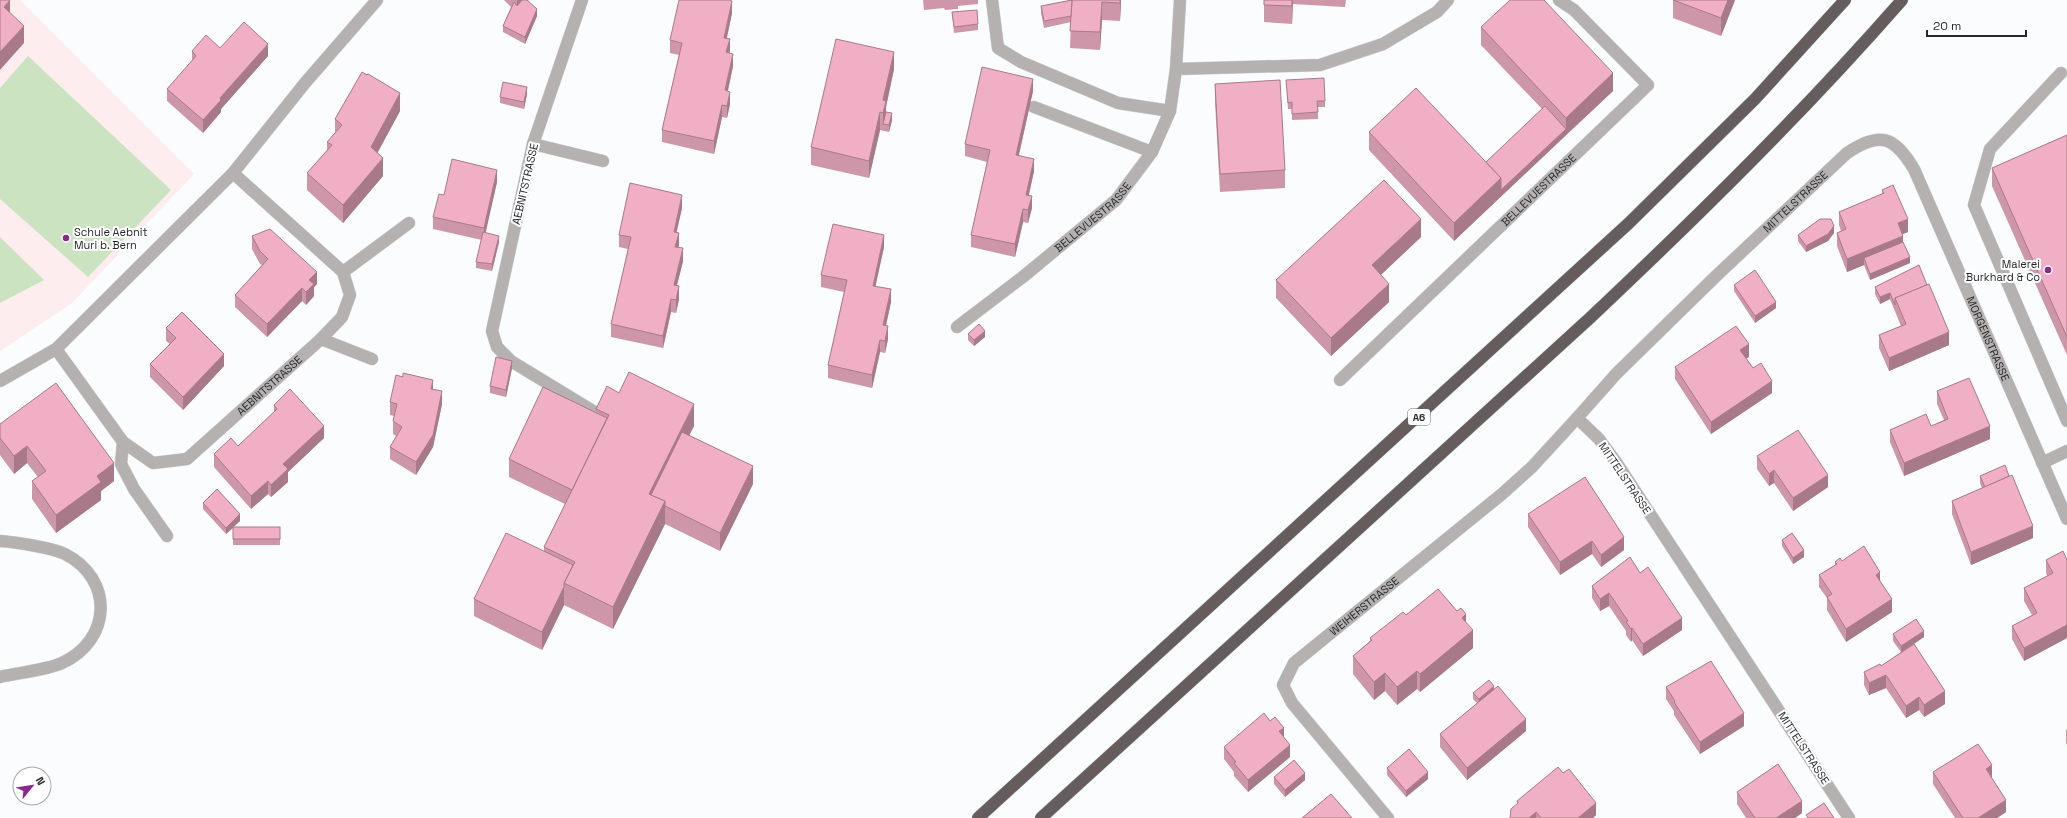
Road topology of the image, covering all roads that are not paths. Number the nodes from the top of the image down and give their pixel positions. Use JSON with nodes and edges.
{"nodes":[{"id":1,"x":377,"y":0,"type":"edge"},
{"id":2,"x":582,"y":0,"type":"edge"},
{"id":3,"x":992,"y":0,"type":"edge"},
{"id":4,"x":1180,"y":0,"type":"edge"},
{"id":5,"x":1448,"y":0,"type":"edge"},
{"id":6,"x":1559,"y":0,"type":"edge"},
{"id":7,"x":1846,"y":0,"type":"edge"},
{"id":8,"x":1902,"y":0,"type":"edge"},
{"id":9,"x":1176,"y":69,"type":"junction"},
{"id":10,"x":2061,"y":73,"type":"dead end"},
{"id":11,"x":1034,"y":107,"type":"dead end"},
{"id":12,"x":1170,"y":111,"type":"junction"},
{"id":13,"x":533,"y":144,"type":"junction"},
{"id":14,"x":1152,"y":152,"type":"junction"},
{"id":15,"x":1847,"y":153,"type":"joint"},
{"id":16,"x":603,"y":161,"type":"dead end"},
{"id":17,"x":233,"y":173,"type":"junction"},
{"id":18,"x":409,"y":223,"type":"dead end"},
{"id":19,"x":343,"y":272,"type":"junction"},
{"id":20,"x":957,"y":327,"type":"dead end"},
{"id":21,"x":321,"y":339,"type":"junction"},
{"id":22,"x":56,"y":350,"type":"junction"},
{"id":23,"x":372,"y":359,"type":"dead end"},
{"id":24,"x":1340,"y":380,"type":"dead end"},
{"id":25,"x":0,"y":381,"type":"edge"},
{"id":26,"x":598,"y":414,"type":"edge"},
{"id":27,"x":1578,"y":418,"type":"junction"},
{"id":28,"x":2067,"y":421,"type":"edge"},
{"id":29,"x":123,"y":442,"type":"junction"},
{"id":30,"x":2067,"y":451,"type":"edge"},
{"id":31,"x":2042,"y":463,"type":"junction"},
{"id":32,"x":2067,"y":519,"type":"edge"},
{"id":33,"x":167,"y":536,"type":"dead end"},
{"id":34,"x":0,"y":540,"type":"edge"},
{"id":35,"x":0,"y":677,"type":"edge"},
{"id":36,"x":978,"y":818,"type":"edge"},
{"id":37,"x":1041,"y":818,"type":"edge"},
{"id":38,"x":1388,"y":818,"type":"edge"},
{"id":39,"x":1849,"y":818,"type":"edge"}],
"edges":[{"from":1,"to":17,"type":"street"},
{"from":2,"to":13,"type":"street","name":"AEBNITSTRASSE"},
{"from":3,"to":12,"type":"street"},
{"from":4,"to":9,"type":"street","name":"BELLEVUESTRASSE"},
{"from":5,"to":9,"type":"street"},
{"from":6,"to":24,"type":"street","name":"BELLEVUESTRASSE"},
{"from":7,"to":36,"type":"highway","number":"A6"},
{"from":8,"to":37,"type":"highway"},
{"from":9,"to":12,"type":"street","name":"BELLEVUESTRASSE"},
{"from":10,"to":28,"type":"street"},
{"from":11,"to":14,"type":"street"},
{"from":12,"to":14,"type":"street","name":"BELLEVUESTRASSE"},
{"from":13,"to":16,"type":"street"},
{"from":13,"to":26,"type":"street","name":"AEBNITSTRASSE"},
{"from":14,"to":20,"type":"street","name":"BELLEVUESTRASSE"},
{"from":15,"to":27,"type":"street","name":"MITTELSTRASSE"},
{"from":15,"to":31,"type":"street","name":"MORGENSTRASSE"},
{"from":17,"to":19,"type":"street"},
{"from":17,"to":22,"type":"street"},
{"from":18,"to":19,"type":"street"},
{"from":19,"to":21,"type":"street","name":"AEBNITSTRASSE"},
{"from":21,"to":23,"type":"street"},
{"from":21,"to":29,"type":"street","name":"AEBNITSTRASSE"},
{"from":22,"to":25,"type":"street"},
{"from":22,"to":29,"type":"street","name":"AEBNITSTRASSE"},
{"from":27,"to":38,"type":"street","name":"WEIHERSTRASSE"},
{"from":27,"to":39,"type":"street","name":"MITTELSTRASSE"},
{"from":29,"to":33,"type":"street"},
{"from":30,"to":31,"type":"street"},
{"from":31,"to":32,"type":"street","name":"MORGENSTRASSE"},
{"from":34,"to":35,"type":"street"}]}
